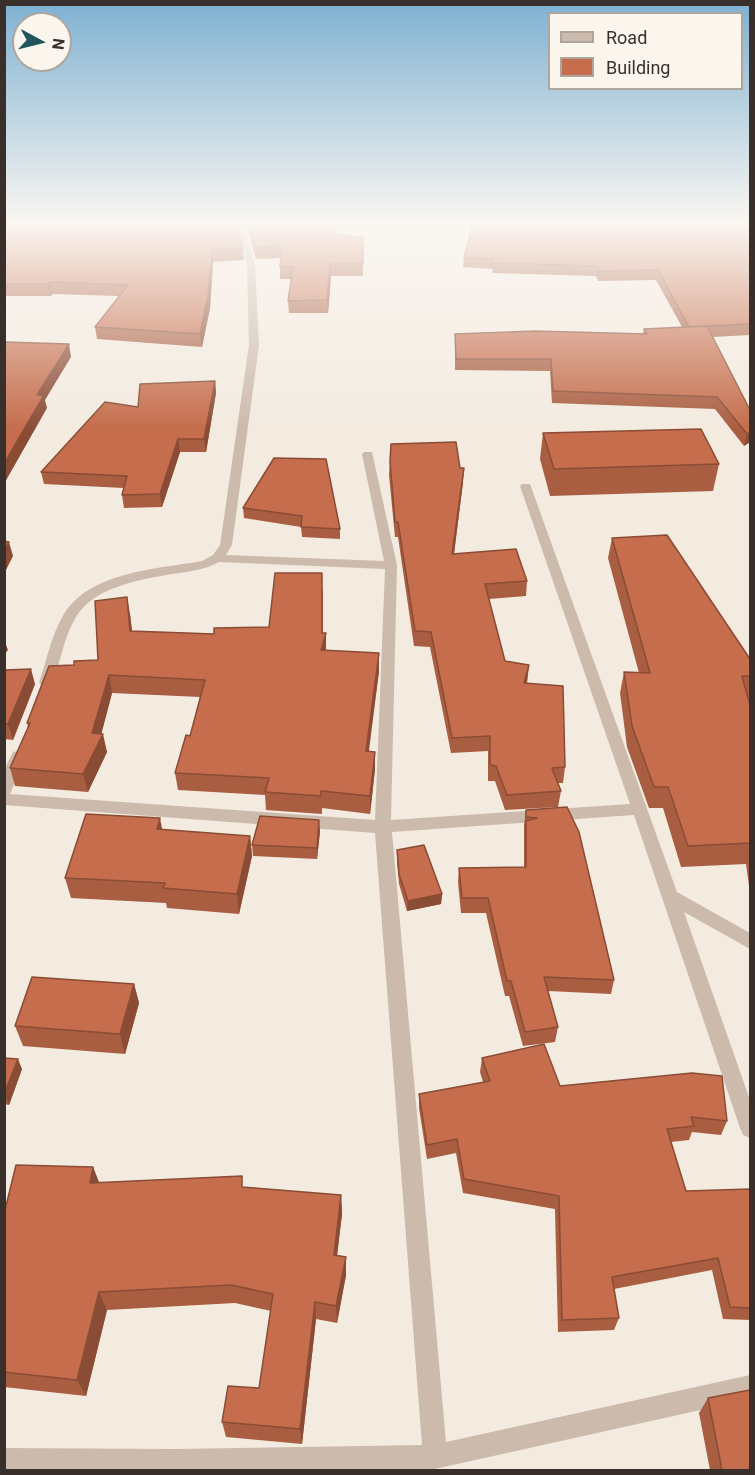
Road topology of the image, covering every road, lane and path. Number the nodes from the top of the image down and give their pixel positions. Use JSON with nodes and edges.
{"nodes":[{"id":1,"x":252,"y":292,"type":"edge"},
{"id":2,"x":368,"y":454,"type":"dead end"},
{"id":3,"x":526,"y":486,"type":"dead end"},
{"id":4,"x":217,"y":558,"type":"junction"},
{"id":5,"x":391,"y":564,"type":"junction"},
{"id":6,"x":44,"y":690,"type":"edge"},
{"id":7,"x":24,"y":741,"type":"edge"},
{"id":8,"x":11,"y":760,"type":"edge"},
{"id":9,"x":4,"y":791,"type":"edge"},
{"id":10,"x":4,"y":799,"type":"edge"},
{"id":11,"x":638,"y":809,"type":"junction"},
{"id":12,"x":383,"y":828,"type":"junction"},
{"id":13,"x":673,"y":897,"type":"junction"},
{"id":14,"x":750,"y":942,"type":"edge"},
{"id":15,"x":750,"y":1128,"type":"edge"},
{"id":16,"x":750,"y":1387,"type":"edge"},
{"id":17,"x":435,"y":1457,"type":"junction"},
{"id":18,"x":4,"y":1460,"type":"edge"},
{"id":19,"x":174,"y":1466,"type":"edge"}],
"edges":[{"from":1,"to":4,"type":"street"},
{"from":2,"to":5,"type":"street"},
{"from":3,"to":11,"type":"street"},
{"from":4,"to":5,"type":"street"},
{"from":4,"to":6,"type":"street"},
{"from":5,"to":12,"type":"street"},
{"from":7,"to":8,"type":"street"},
{"from":8,"to":9,"type":"street"},
{"from":10,"to":12,"type":"street"},
{"from":11,"to":12,"type":"street"},
{"from":11,"to":13,"type":"street"},
{"from":12,"to":17,"type":"street"},
{"from":13,"to":14,"type":"street"},
{"from":13,"to":15,"type":"street"},
{"from":16,"to":17,"type":"street"},
{"from":17,"to":19,"type":"street"},
{"from":18,"to":19,"type":"street"}]}
